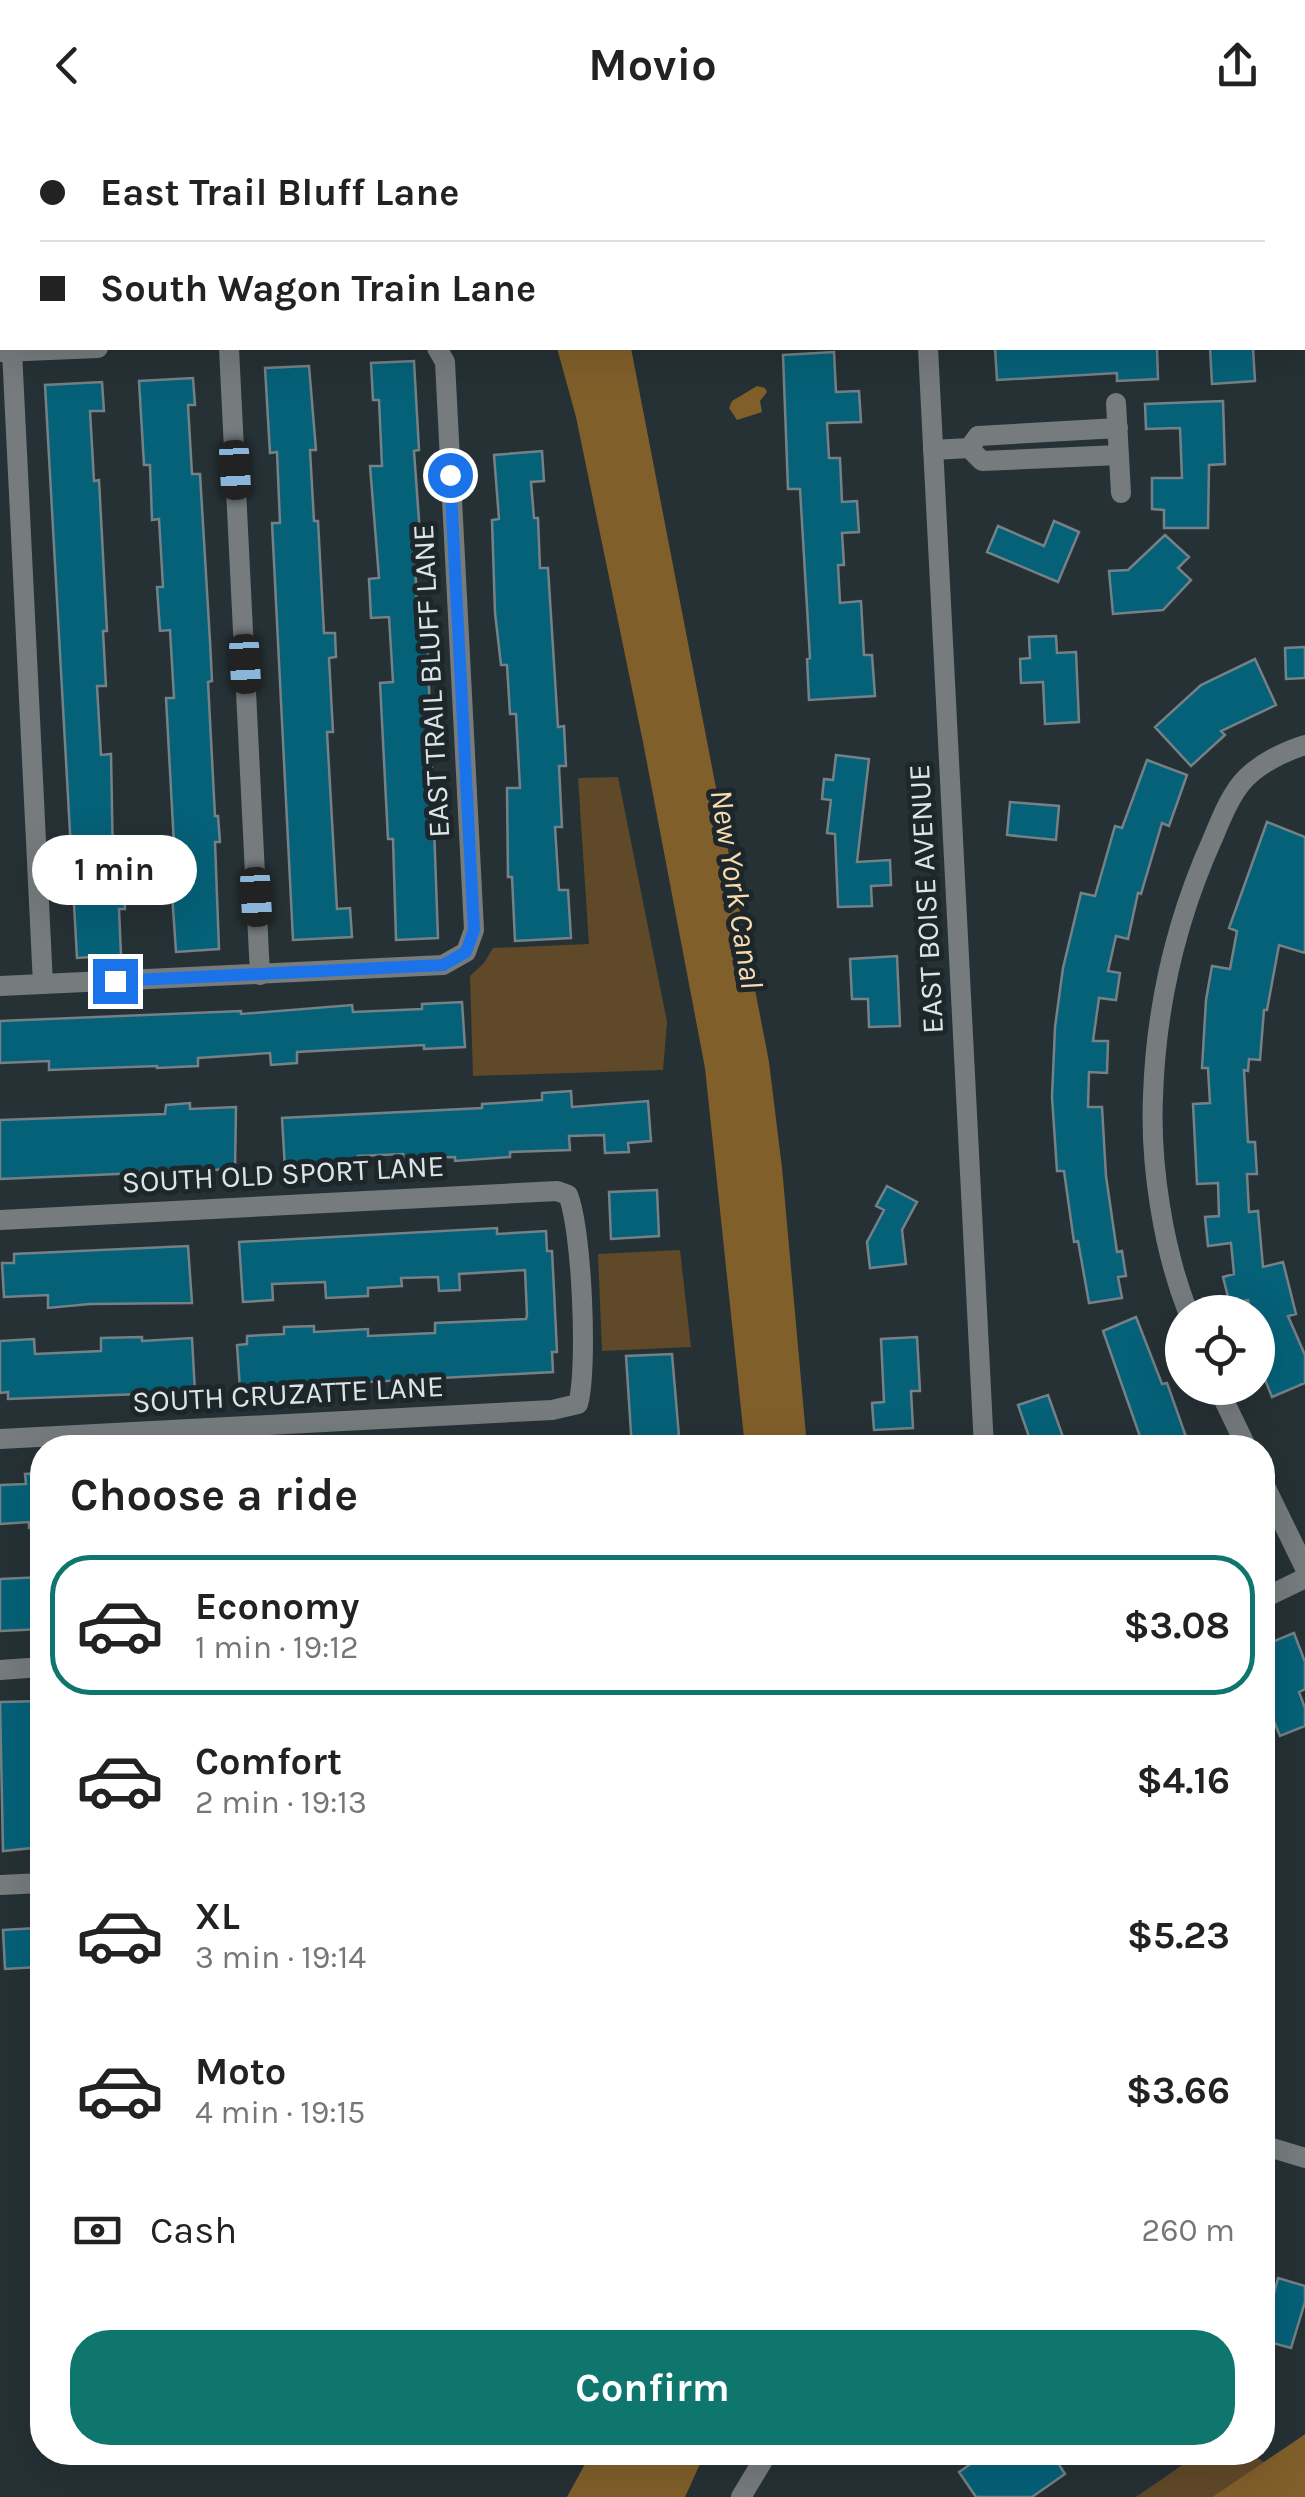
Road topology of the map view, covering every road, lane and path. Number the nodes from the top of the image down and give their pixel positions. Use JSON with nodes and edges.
{"nodes":[{"id":1,"x":52,"y":350,"type":"edge"},
{"id":2,"x":229,"y":350,"type":"edge"},
{"id":3,"x":438,"y":350,"type":"edge"},
{"id":4,"x":928,"y":350,"type":"edge"},
{"id":5,"x":6,"y":352,"type":"edge"},
{"id":6,"x":1116,"y":403,"type":"dead end"},
{"id":7,"x":1118,"y":428,"type":"junction"},
{"id":8,"x":969,"y":448,"type":"junction"},
{"id":9,"x":934,"y":450,"type":"junction"},
{"id":10,"x":1119,"y":455,"type":"junction"},
{"id":11,"x":1121,"y":494,"type":"dead end"},
{"id":12,"x":1305,"y":745,"type":"edge"},
{"id":13,"x":260,"y":974,"type":"junction"},
{"id":14,"x":43,"y":984,"type":"junction"},
{"id":15,"x":0,"y":986,"type":"edge"},
{"id":16,"x":0,"y":1220,"type":"edge"},
{"id":17,"x":1184,"y":1295,"type":"edge"},
{"id":18,"x":578,"y":1404,"type":"joint"},
{"id":19,"x":1226,"y":1405,"type":"edge"},
{"id":20,"x":251,"y":1435,"type":"edge"},
{"id":21,"x":983,"y":1435,"type":"edge"},
{"id":22,"x":1240,"y":1435,"type":"edge"},
{"id":23,"x":0,"y":1439,"type":"edge"},
{"id":24,"x":30,"y":1439,"type":"edge"},
{"id":25,"x":1275,"y":1507,"type":"edge"},
{"id":26,"x":1305,"y":1568,"type":"edge"},
{"id":27,"x":1305,"y":1578,"type":"edge"},
{"id":28,"x":1275,"y":1593,"type":"edge"},
{"id":29,"x":30,"y":1668,"type":"edge"},
{"id":30,"x":0,"y":1670,"type":"edge"},
{"id":31,"x":30,"y":1884,"type":"edge"},
{"id":32,"x":0,"y":1885,"type":"edge"},
{"id":33,"x":1275,"y":2149,"type":"edge"},
{"id":34,"x":1305,"y":2158,"type":"edge"},
{"id":35,"x":760,"y":2465,"type":"edge"},
{"id":36,"x":742,"y":2497,"type":"edge"}],
"edges":[{"from":1,"to":5,"type":"street"},
{"from":2,"to":13,"type":"street"},
{"from":3,"to":13,"type":"street","name":"EAST TRAIL BLUFF LANE"},
{"from":4,"to":9,"type":"street","name":"EAST BOISE AVENUE"},
{"from":5,"to":14,"type":"street"},
{"from":6,"to":7,"type":"street"},
{"from":7,"to":8,"type":"street"},
{"from":7,"to":10,"type":"street"},
{"from":8,"to":9,"type":"street"},
{"from":8,"to":10,"type":"street"},
{"from":9,"to":21,"type":"street","name":"EAST BOISE AVENUE"},
{"from":10,"to":11,"type":"street"},
{"from":12,"to":17,"type":"street"},
{"from":13,"to":14,"type":"street"},
{"from":14,"to":15,"type":"street"},
{"from":16,"to":18,"type":"street","name":"SOUTH OLD SPORT LANE"},
{"from":18,"to":20,"type":"street","name":"SOUTH CRUZATTE LANE"},
{"from":19,"to":22,"type":"street"},
{"from":23,"to":24,"type":"street","name":"SOUTH CRUZATTE LANE"},
{"from":25,"to":26,"type":"street"},
{"from":27,"to":28,"type":"street"},
{"from":29,"to":30,"type":"street"},
{"from":31,"to":32,"type":"street"},
{"from":33,"to":34,"type":"street"},
{"from":35,"to":36,"type":"street"}]}
